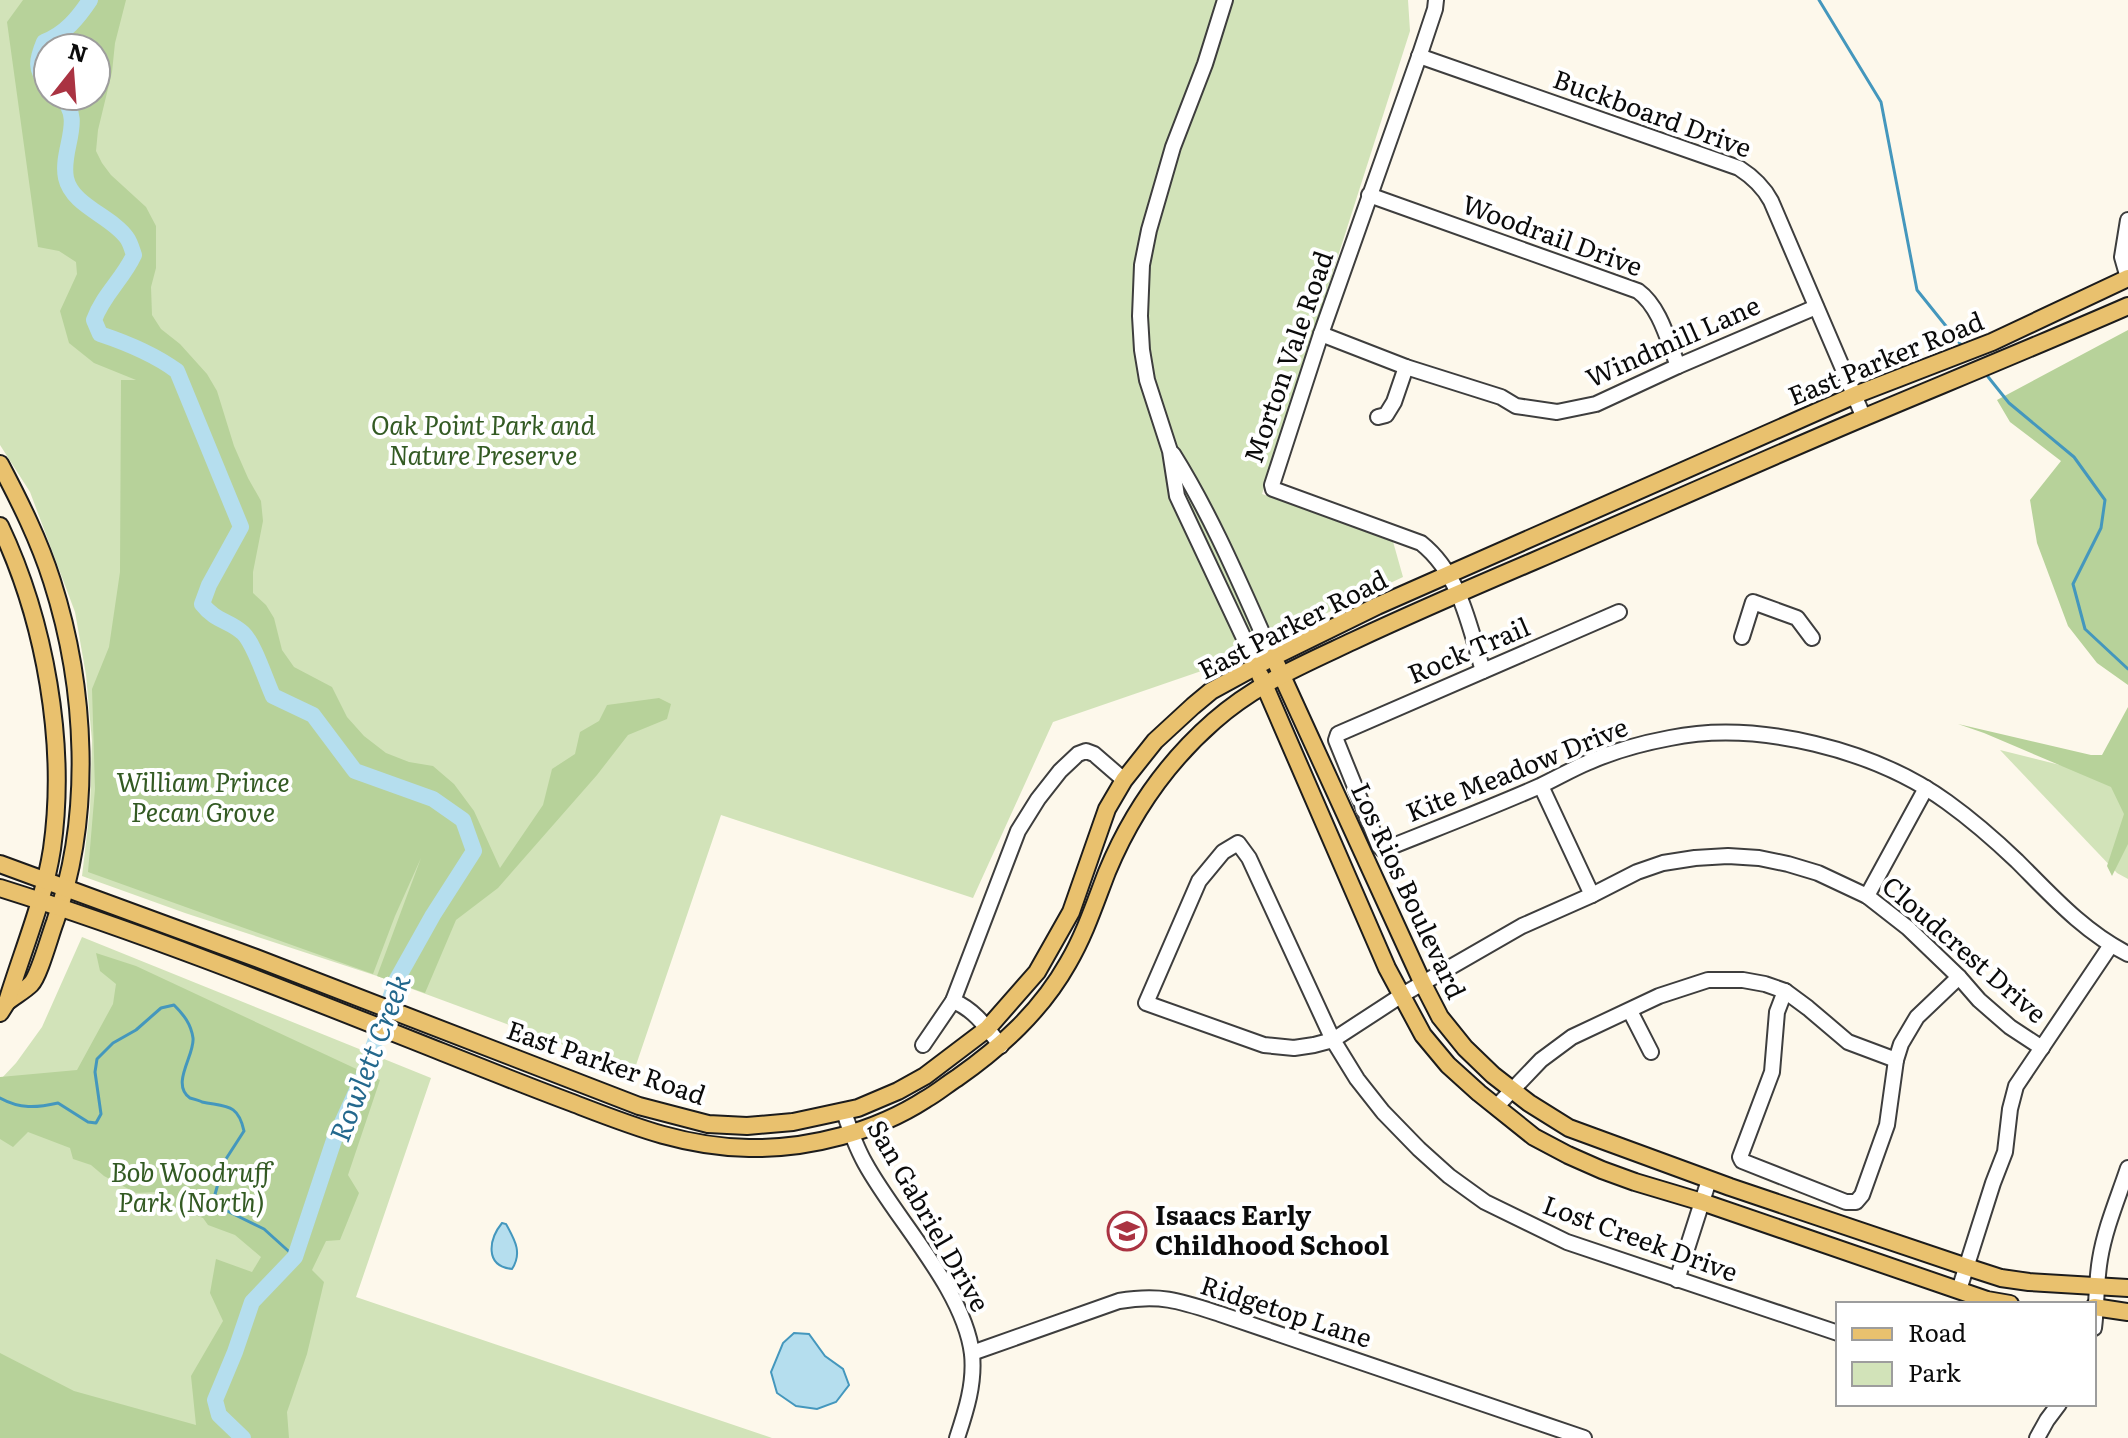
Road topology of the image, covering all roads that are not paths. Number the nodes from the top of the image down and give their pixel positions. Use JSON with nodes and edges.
{"nodes":[{"id":1,"x":1225,"y":0,"type":"edge"},
{"id":2,"x":1436,"y":0,"type":"edge"},
{"id":3,"x":1419,"y":56,"type":"junction"},
{"id":4,"x":1369,"y":195,"type":"junction"},
{"id":5,"x":2128,"y":220,"type":"edge"},
{"id":6,"x":2128,"y":278,"type":"edge"},
{"id":7,"x":2128,"y":306,"type":"edge"},
{"id":8,"x":1816,"y":307,"type":"junction"},
{"id":9,"x":1321,"y":334,"type":"junction"},
{"id":10,"x":1678,"y":366,"type":"junction"},
{"id":11,"x":1406,"y":367,"type":"junction"},
{"id":12,"x":1855,"y":395,"type":"junction"},
{"id":13,"x":1378,"y":417,"type":"dead end"},
{"id":14,"x":1864,"y":418,"type":"junction"},
{"id":15,"x":1170,"y":451,"type":"junction"},
{"id":16,"x":0,"y":464,"type":"edge"},
{"id":17,"x":1639,"y":490,"type":"junction"},
{"id":18,"x":1647,"y":512,"type":"junction"},
{"id":19,"x":0,"y":526,"type":"edge"},
{"id":20,"x":1449,"y":574,"type":"junction"},
{"id":21,"x":1459,"y":593,"type":"junction"},
{"id":22,"x":1619,"y":612,"type":"dead end"},
{"id":23,"x":1742,"y":637,"type":"dead end"},
{"id":24,"x":1812,"y":638,"type":"dead end"},
{"id":25,"x":1273,"y":657,"type":"junction"},
{"id":26,"x":1257,"y":666,"type":"junction"},
{"id":27,"x":1483,"y":671,"type":"junction"},
{"id":28,"x":1282,"y":674,"type":"junction"},
{"id":29,"x":1263,"y":684,"type":"junction"},
{"id":30,"x":1124,"y":780,"type":"junction"},
{"id":31,"x":1541,"y":786,"type":"junction"},
{"id":32,"x":1926,"y":788,"type":"junction"},
{"id":33,"x":1238,"y":843,"type":"joint"},
{"id":34,"x":1383,"y":850,"type":"joint"},
{"id":35,"x":0,"y":864,"type":"edge"},
{"id":36,"x":45,"y":879,"type":"junction"},
{"id":37,"x":67,"y":887,"type":"junction"},
{"id":38,"x":0,"y":888,"type":"edge"},
{"id":39,"x":1592,"y":895,"type":"junction"},
{"id":40,"x":1867,"y":896,"type":"junction"},
{"id":41,"x":39,"y":900,"type":"junction"},
{"id":42,"x":61,"y":907,"type":"junction"},
{"id":43,"x":2111,"y":945,"type":"junction"},
{"id":44,"x":2128,"y":954,"type":"edge"},
{"id":45,"x":1959,"y":977,"type":"junction"},
{"id":46,"x":1423,"y":984,"type":"junction"},
{"id":47,"x":1785,"y":991,"type":"junction"},
{"id":48,"x":1402,"y":995,"type":"junction"},
{"id":49,"x":953,"y":1001,"type":"junction"},
{"id":50,"x":3,"y":1007,"type":"edge"},
{"id":51,"x":1630,"y":1011,"type":"junction"},
{"id":52,"x":987,"y":1029,"type":"junction"},
{"id":53,"x":1333,"y":1040,"type":"junction"},
{"id":54,"x":923,"y":1045,"type":"dead end"},
{"id":55,"x":1001,"y":1046,"type":"junction"},
{"id":56,"x":2042,"y":1048,"type":"junction"},
{"id":57,"x":1651,"y":1052,"type":"dead end"},
{"id":58,"x":1896,"y":1060,"type":"junction"},
{"id":59,"x":1512,"y":1089,"type":"junction"},
{"id":60,"x":639,"y":1106,"type":"junction"},
{"id":61,"x":1496,"y":1107,"type":"junction"},
{"id":62,"x":844,"y":1112,"type":"junction"},
{"id":63,"x":735,"y":1125,"type":"junction"},
{"id":64,"x":633,"y":1126,"type":"junction"},
{"id":65,"x":851,"y":1133,"type":"junction"},
{"id":66,"x":735,"y":1147,"type":"junction"},
{"id":67,"x":2128,"y":1168,"type":"edge"},
{"id":68,"x":1709,"y":1180,"type":"junction"},
{"id":69,"x":1702,"y":1202,"type":"junction"},
{"id":70,"x":1967,"y":1267,"type":"junction"},
{"id":71,"x":1677,"y":1280,"type":"junction"},
{"id":72,"x":2096,"y":1286,"type":"junction"},
{"id":73,"x":2128,"y":1288,"type":"edge"},
{"id":74,"x":1959,"y":1290,"type":"junction"},
{"id":75,"x":1998,"y":1302,"type":"edge"},
{"id":76,"x":2095,"y":1302,"type":"edge"},
{"id":77,"x":2096,"y":1307,"type":"edge"},
{"id":78,"x":2128,"y":1312,"type":"edge"},
{"id":79,"x":1836,"y":1332,"type":"edge"},
{"id":80,"x":972,"y":1353,"type":"junction"},
{"id":81,"x":2055,"y":1406,"type":"edge"},
{"id":82,"x":957,"y":1438,"type":"edge"},
{"id":83,"x":1584,"y":1438,"type":"edge"},
{"id":84,"x":2037,"y":1438,"type":"edge"}],
"edges":[{"from":1,"to":15,"type":"street","name":"Los Rios Boulevard"},
{"from":2,"to":3,"type":"street","name":"Morton Vale Road"},
{"from":3,"to":4,"type":"street","name":"Morton Vale Road"},
{"from":3,"to":8,"type":"street","name":"Buckboard Drive"},
{"from":4,"to":9,"type":"street","name":"Morton Vale Road"},
{"from":4,"to":10,"type":"street","name":"Woodrail Drive"},
{"from":5,"to":6,"type":"street"},
{"from":6,"to":12,"type":"main road","name":"East Parker Road"},
{"from":7,"to":14,"type":"main road","name":"East Parker Road"},
{"from":8,"to":10,"type":"street","name":"Windmill Lane"},
{"from":8,"to":12,"type":"street","name":"Buckboard Drive"},
{"from":9,"to":11,"type":"street","name":"Windmill Lane"},
{"from":9,"to":20,"type":"street","name":"Morton Vale Road"},
{"from":10,"to":11,"type":"street","name":"Windmill Lane"},
{"from":11,"to":13,"type":"street"},
{"from":12,"to":14,"type":"street","name":"Buckboard Drive"},
{"from":12,"to":17,"type":"main road","name":"East Parker Road"},
{"from":14,"to":18,"type":"main road","name":"East Parker Road"},
{"from":15,"to":25,"type":"street","name":"Los Rios Boulevard"},
{"from":15,"to":26,"type":"street","name":"Los Rios Boulevard"},
{"from":16,"to":37,"type":"main road"},
{"from":17,"to":18,"type":"main road"},
{"from":17,"to":20,"type":"main road","name":"East Parker Road"},
{"from":18,"to":21,"type":"main road","name":"East Parker Road"},
{"from":19,"to":36,"type":"main road"},
{"from":20,"to":21,"type":"street","name":"Morton Vale Road"},
{"from":20,"to":25,"type":"main road","name":"East Parker Road"},
{"from":21,"to":27,"type":"street","name":"Morton Vale Road"},
{"from":21,"to":28,"type":"main road","name":"East Parker Road"},
{"from":22,"to":27,"type":"street","name":"Rock Trail"},
{"from":23,"to":24,"type":"street"},
{"from":25,"to":26,"type":"main road","name":"East Parker Road"},
{"from":25,"to":28,"type":"main road","name":"Los Rios Boulevard"},
{"from":26,"to":29,"type":"main road","name":"Los Rios Boulevard"},
{"from":26,"to":30,"type":"main road","name":"East Parker Road"},
{"from":27,"to":34,"type":"street","name":"Rock Trail"},
{"from":28,"to":29,"type":"main road","name":"East Parker Road"},
{"from":28,"to":46,"type":"main road","name":"Los Rios Boulevard"},
{"from":29,"to":48,"type":"main road","name":"Los Rios Boulevard"},
{"from":29,"to":55,"type":"main road","name":"East Parker Road"},
{"from":30,"to":49,"type":"street"},
{"from":30,"to":52,"type":"main road","name":"East Parker Road"},
{"from":31,"to":32,"type":"street","name":"Kite Meadow Drive"},
{"from":31,"to":34,"type":"street","name":"Kite Meadow Drive"},
{"from":31,"to":39,"type":"street"},
{"from":32,"to":40,"type":"street"},
{"from":32,"to":43,"type":"street","name":"Kite Meadow Drive"},
{"from":33,"to":53,"type":"street","name":"Lost Creek Drive"},
{"from":33,"to":53,"type":"street","name":"Cloudcrest Drive"},
{"from":35,"to":36,"type":"main road","name":"East Parker Road"},
{"from":36,"to":37,"type":"main road","name":"East Parker Road"},
{"from":36,"to":41,"type":"main road"},
{"from":37,"to":42,"type":"main road"},
{"from":37,"to":60,"type":"main road","name":"East Parker Road"},
{"from":38,"to":41,"type":"main road","name":"East Parker Road"},
{"from":39,"to":40,"type":"street","name":"Cloudcrest Drive"},
{"from":39,"to":46,"type":"street","name":"Cloudcrest Drive"},
{"from":40,"to":45,"type":"street","name":"Cloudcrest Drive"},
{"from":41,"to":42,"type":"main road","name":"East Parker Road"},
{"from":41,"to":50,"type":"main road"},
{"from":42,"to":50,"type":"main road"},
{"from":42,"to":64,"type":"main road","name":"East Parker Road"},
{"from":43,"to":44,"type":"street","name":"Kite Meadow Drive"},
{"from":43,"to":56,"type":"street"},
{"from":45,"to":56,"type":"street","name":"Cloudcrest Drive"},
{"from":45,"to":58,"type":"street"},
{"from":46,"to":48,"type":"street","name":"Cloudcrest Drive"},
{"from":46,"to":59,"type":"main road","name":"Los Rios Boulevard"},
{"from":47,"to":51,"type":"street"},
{"from":47,"to":58,"type":"street"},
{"from":47,"to":58,"type":"street"},
{"from":48,"to":53,"type":"street","name":"Cloudcrest Drive"},
{"from":48,"to":61,"type":"main road","name":"Los Rios Boulevard"},
{"from":49,"to":52,"type":"street"},
{"from":49,"to":54,"type":"street"},
{"from":51,"to":57,"type":"street"},
{"from":51,"to":59,"type":"street"},
{"from":52,"to":55,"type":"street"},
{"from":52,"to":62,"type":"main road","name":"East Parker Road"},
{"from":53,"to":71,"type":"street","name":"Lost Creek Drive"},
{"from":55,"to":65,"type":"main road","name":"East Parker Road"},
{"from":56,"to":70,"type":"street"},
{"from":59,"to":61,"type":"street"},
{"from":59,"to":68,"type":"main road","name":"Los Rios Boulevard"},
{"from":60,"to":63,"type":"main road","name":"East Parker Road"},
{"from":60,"to":64,"type":"main road"},
{"from":61,"to":69,"type":"main road","name":"Los Rios Boulevard"},
{"from":62,"to":63,"type":"main road","name":"East Parker Road"},
{"from":62,"to":65,"type":"street","name":"San Gabriel Drive"},
{"from":63,"to":66,"type":"main road"},
{"from":64,"to":66,"type":"main road","name":"East Parker Road"},
{"from":65,"to":66,"type":"main road","name":"East Parker Road"},
{"from":65,"to":80,"type":"street","name":"San Gabriel Drive"},
{"from":67,"to":72,"type":"street"},
{"from":68,"to":69,"type":"street"},
{"from":68,"to":70,"type":"main road","name":"Los Rios Boulevard"},
{"from":69,"to":71,"type":"street"},
{"from":69,"to":74,"type":"main road","name":"Los Rios Boulevard"},
{"from":70,"to":72,"type":"main road","name":"Los Rios Boulevard"},
{"from":70,"to":74,"type":"street"},
{"from":71,"to":79,"type":"street","name":"Lost Creek Drive"},
{"from":72,"to":73,"type":"main road","name":"Los Rios Boulevard"},
{"from":72,"to":76,"type":"street"},
{"from":74,"to":75,"type":"main road","name":"Los Rios Boulevard"},
{"from":77,"to":78,"type":"main road"},
{"from":80,"to":82,"type":"street","name":"San Gabriel Drive"},
{"from":80,"to":83,"type":"street","name":"Ridgetop Lane"},
{"from":81,"to":84,"type":"street"}]}
